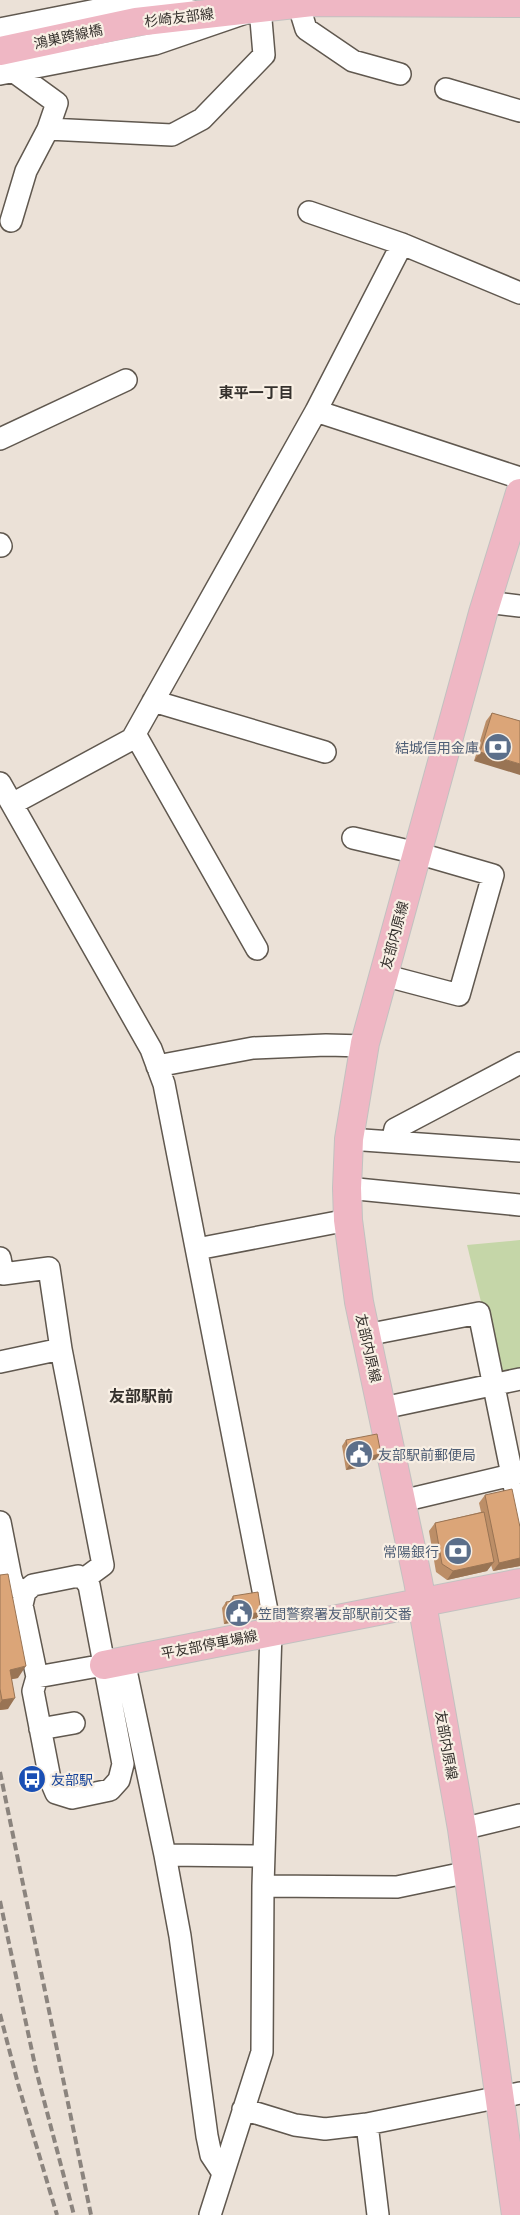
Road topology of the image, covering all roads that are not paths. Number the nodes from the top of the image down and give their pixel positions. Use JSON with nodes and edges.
{"nodes":[{"id":1,"x":312,"y":2,"type":"edge"},
{"id":2,"x":520,"y":3,"type":"edge"},
{"id":3,"x":74,"y":7,"type":"edge"},
{"id":4,"x":144,"y":7,"type":"edge"},
{"id":5,"x":260,"y":8,"type":"junction"},
{"id":6,"x":0,"y":29,"type":"edge"},
{"id":7,"x":4,"y":65,"type":"edge"},
{"id":8,"x":400,"y":74,"type":"dead end"},
{"id":9,"x":446,"y":89,"type":"dead end"},
{"id":10,"x":520,"y":110,"type":"edge"},
{"id":11,"x":48,"y":130,"type":"junction"},
{"id":12,"x":309,"y":212,"type":"dead end"},
{"id":13,"x":11,"y":221,"type":"dead end"},
{"id":14,"x":402,"y":244,"type":"junction"},
{"id":15,"x":520,"y":293,"type":"edge"},
{"id":16,"x":126,"y":380,"type":"dead end"},
{"id":17,"x":316,"y":411,"type":"junction"},
{"id":18,"x":0,"y":439,"type":"edge"},
{"id":19,"x":520,"y":478,"type":"edge"},
{"id":20,"x":520,"y":493,"type":"edge"},
{"id":21,"x":486,"y":602,"type":"junction"},
{"id":22,"x":520,"y":606,"type":"edge"},
{"id":23,"x":154,"y":701,"type":"junction"},
{"id":24,"x":135,"y":734,"type":"junction"},
{"id":25,"x":325,"y":752,"type":"dead end"},
{"id":26,"x":0,"y":783,"type":"edge"},
{"id":27,"x":12,"y":804,"type":"junction"},
{"id":28,"x":353,"y":838,"type":"dead end"},
{"id":29,"x":417,"y":853,"type":"junction"},
{"id":30,"x":256,"y":949,"type":"dead end"},
{"id":31,"x":384,"y":975,"type":"junction"},
{"id":32,"x":365,"y":1046,"type":"junction"},
{"id":33,"x":520,"y":1063,"type":"edge"},
{"id":34,"x":157,"y":1066,"type":"junction"},
{"id":35,"x":349,"y":1139,"type":"junction"},
{"id":36,"x":392,"y":1142,"type":"junction"},
{"id":37,"x":520,"y":1151,"type":"edge"},
{"id":38,"x":347,"y":1188,"type":"junction"},
{"id":39,"x":520,"y":1205,"type":"edge"},
{"id":40,"x":348,"y":1220,"type":"junction"},
{"id":41,"x":197,"y":1249,"type":"junction"},
{"id":42,"x":0,"y":1258,"type":"edge"},
{"id":43,"x":366,"y":1335,"type":"junction"},
{"id":44,"x":61,"y":1349,"type":"junction"},
{"id":45,"x":0,"y":1362,"type":"edge"},
{"id":46,"x":520,"y":1379,"type":"edge"},
{"id":47,"x":494,"y":1385,"type":"junction"},
{"id":48,"x":383,"y":1408,"type":"junction"},
{"id":49,"x":516,"y":1474,"type":"edge"},
{"id":50,"x":402,"y":1501,"type":"junction"},
{"id":51,"x":520,"y":1514,"type":"edge"},
{"id":52,"x":0,"y":1522,"type":"edge"},
{"id":53,"x":84,"y":1579,"type":"junction"},
{"id":54,"x":520,"y":1583,"type":"edge"},
{"id":55,"x":25,"y":1592,"type":"junction"},
{"id":56,"x":422,"y":1602,"type":"junction"},
{"id":57,"x":271,"y":1631,"type":"junction"},
{"id":58,"x":114,"y":1663,"type":"junction"},
{"id":59,"x":37,"y":1677,"type":"junction"},
{"id":60,"x":74,"y":1723,"type":"dead end"},
{"id":61,"x":40,"y":1729,"type":"junction"},
{"id":62,"x":520,"y":1815,"type":"edge"},
{"id":63,"x":462,"y":1829,"type":"junction"},
{"id":64,"x":165,"y":1855,"type":"junction"},
{"id":65,"x":264,"y":1856,"type":"junction"},
{"id":66,"x":468,"y":1872,"type":"junction"},
{"id":67,"x":263,"y":1886,"type":"junction"},
{"id":68,"x":510,"y":2095,"type":"edge"},
{"id":69,"x":243,"y":2109,"type":"junction"},
{"id":70,"x":367,"y":2124,"type":"junction"},
{"id":71,"x":223,"y":2172,"type":"junction"},
{"id":72,"x":210,"y":2215,"type":"edge"},
{"id":73,"x":378,"y":2215,"type":"edge"},
{"id":74,"x":516,"y":2215,"type":"edge"}],
"edges":[{"from":1,"to":2,"type":"main road","name":"杉崎友部線"},
{"from":1,"to":5,"type":"main road","name":"杉崎友部線"},
{"from":1,"to":8,"type":"street"},
{"from":3,"to":4,"type":"street"},
{"from":3,"to":6,"type":"street"},
{"from":4,"to":5,"type":"main road","name":"杉崎友部線"},
{"from":4,"to":7,"type":"main road","name":"鴻巣跨線橋"},
{"from":5,"to":7,"type":"street"},
{"from":5,"to":11,"type":"street"},
{"from":7,"to":11,"type":"street"},
{"from":9,"to":10,"type":"street"},
{"from":11,"to":13,"type":"street"},
{"from":12,"to":14,"type":"street"},
{"from":14,"to":15,"type":"street"},
{"from":14,"to":17,"type":"street"},
{"from":16,"to":18,"type":"street"},
{"from":17,"to":19,"type":"street"},
{"from":17,"to":23,"type":"street"},
{"from":20,"to":21,"type":"main road","name":"友部内原線"},
{"from":21,"to":22,"type":"street"},
{"from":21,"to":29,"type":"main road","name":"友部内原線"},
{"from":23,"to":24,"type":"street"},
{"from":23,"to":25,"type":"street"},
{"from":24,"to":27,"type":"street"},
{"from":24,"to":30,"type":"street"},
{"from":26,"to":27,"type":"street"},
{"from":27,"to":34,"type":"street"},
{"from":28,"to":29,"type":"street"},
{"from":29,"to":31,"type":"main road","name":"友部内原線"},
{"from":29,"to":31,"type":"street"},
{"from":31,"to":32,"type":"main road","name":"友部内原線"},
{"from":32,"to":34,"type":"street"},
{"from":32,"to":35,"type":"main road","name":"友部内原線"},
{"from":33,"to":36,"type":"street"},
{"from":34,"to":41,"type":"street"},
{"from":35,"to":36,"type":"street"},
{"from":35,"to":38,"type":"main road","name":"友部内原線"},
{"from":36,"to":37,"type":"street"},
{"from":38,"to":39,"type":"street"},
{"from":38,"to":40,"type":"main road","name":"友部内原線"},
{"from":40,"to":41,"type":"street"},
{"from":40,"to":43,"type":"main road","name":"友部内原線"},
{"from":41,"to":57,"type":"street"},
{"from":42,"to":44,"type":"street"},
{"from":43,"to":47,"type":"street"},
{"from":43,"to":48,"type":"main road","name":"友部内原線"},
{"from":44,"to":45,"type":"street"},
{"from":44,"to":53,"type":"street"},
{"from":46,"to":47,"type":"street"},
{"from":47,"to":48,"type":"street"},
{"from":47,"to":49,"type":"street"},
{"from":48,"to":50,"type":"main road","name":"友部内原線"},
{"from":49,"to":50,"type":"street"},
{"from":49,"to":51,"type":"street"},
{"from":50,"to":56,"type":"main road","name":"友部内原線"},
{"from":52,"to":55,"type":"street"},
{"from":53,"to":55,"type":"street"},
{"from":53,"to":58,"type":"street"},
{"from":54,"to":56,"type":"main road","name":"平友部停車場線"},
{"from":55,"to":59,"type":"street"},
{"from":56,"to":57,"type":"main road","name":"平友部停車場線"},
{"from":56,"to":63,"type":"main road","name":"友部内原線"},
{"from":57,"to":58,"type":"main road","name":"平友部停車場線"},
{"from":57,"to":65,"type":"street"},
{"from":58,"to":59,"type":"street"},
{"from":58,"to":61,"type":"street"},
{"from":58,"to":64,"type":"street"},
{"from":59,"to":61,"type":"street"},
{"from":60,"to":61,"type":"street"},
{"from":62,"to":63,"type":"street"},
{"from":63,"to":66,"type":"main road","name":"友部内原線"},
{"from":64,"to":65,"type":"street"},
{"from":64,"to":71,"type":"street"},
{"from":65,"to":67,"type":"street"},
{"from":66,"to":67,"type":"street"},
{"from":66,"to":68,"type":"main road","name":"友部内原線"},
{"from":67,"to":69,"type":"street"},
{"from":68,"to":70,"type":"street"},
{"from":68,"to":74,"type":"main road","name":"友部内原線"},
{"from":69,"to":70,"type":"street"},
{"from":69,"to":71,"type":"street"},
{"from":70,"to":73,"type":"street"},
{"from":71,"to":72,"type":"street"}]}
